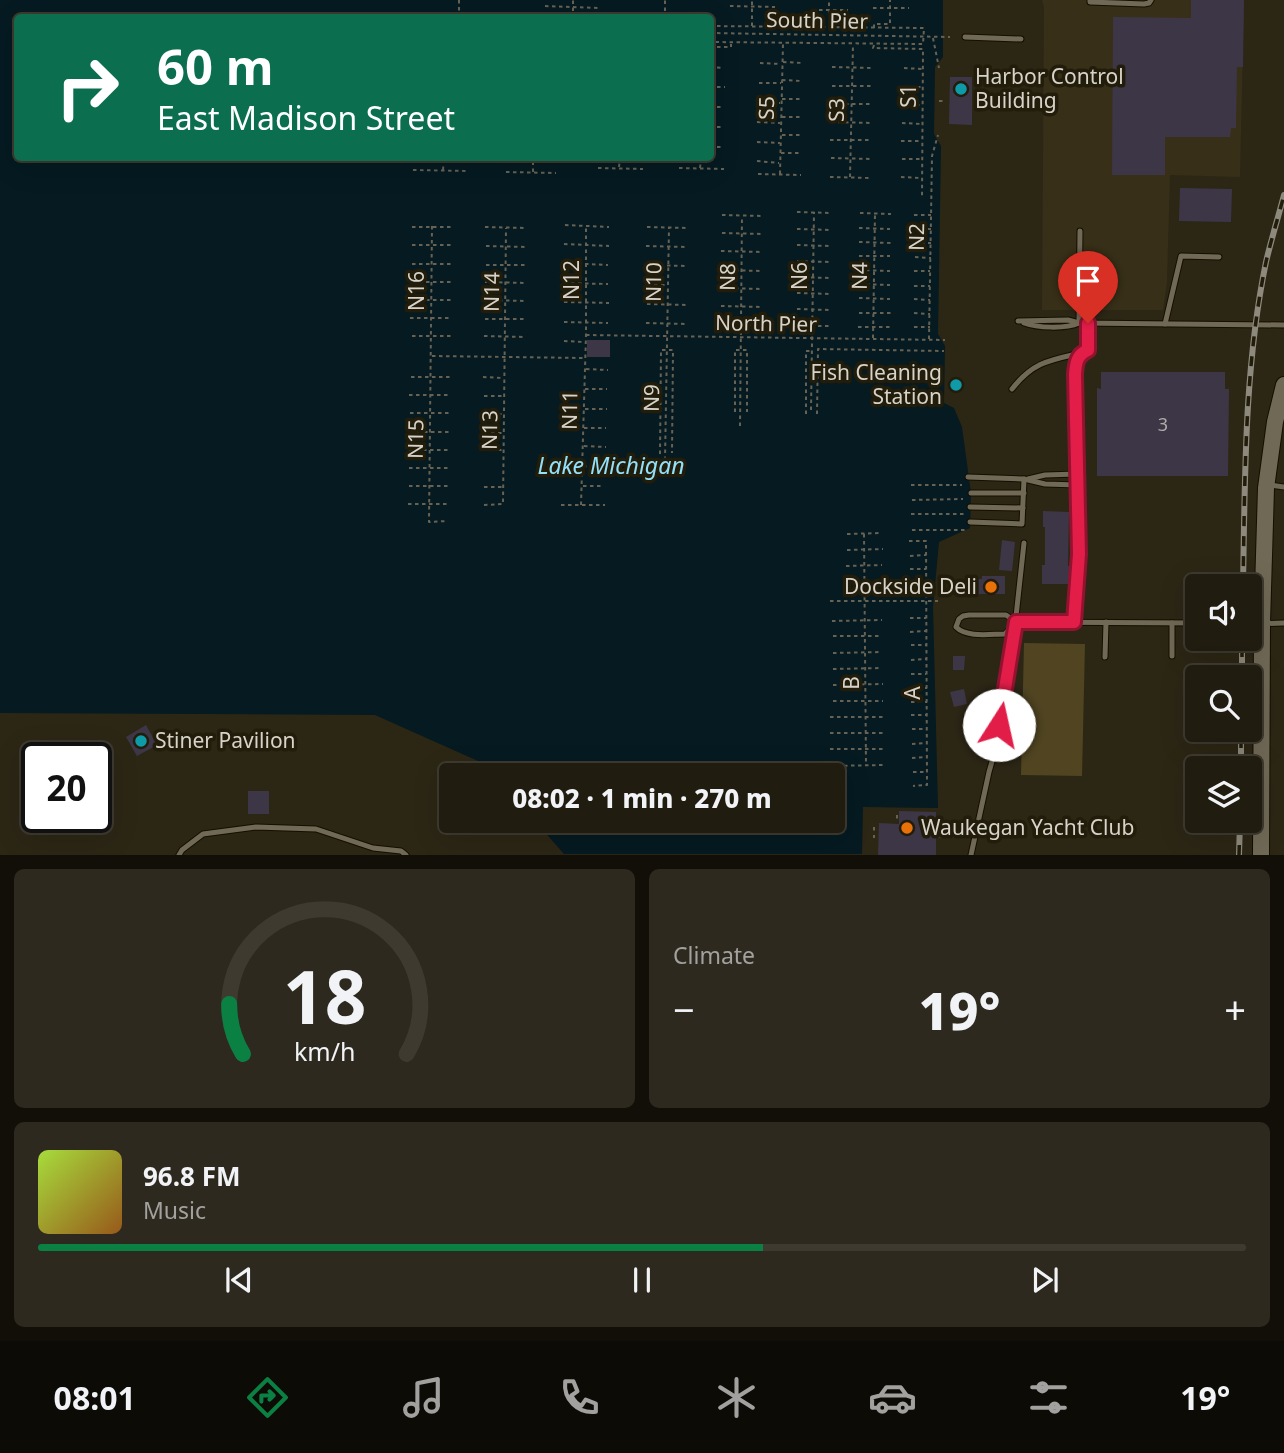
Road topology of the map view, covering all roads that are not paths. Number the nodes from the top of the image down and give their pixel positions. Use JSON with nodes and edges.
{"nodes":[{"id":1,"x":1090,"y":0,"type":"edge"},
{"id":2,"x":1151,"y":0,"type":"edge"},
{"id":3,"x":965,"y":37,"type":"dead end"},
{"id":4,"x":1021,"y":39,"type":"dead end"},
{"id":5,"x":1080,"y":231,"type":"dead end"},
{"id":6,"x":1219,"y":257,"type":"dead end"},
{"id":7,"x":1079,"y":323,"type":"junction"},
{"id":8,"x":1088,"y":323,"type":"junction"},
{"id":9,"x":1165,"y":324,"type":"junction"},
{"id":10,"x":1284,"y":324,"type":"edge"},
{"id":11,"x":1082,"y":353,"type":"junction"},
{"id":12,"x":1284,"y":385,"type":"edge"},
{"id":13,"x":1013,"y":389,"type":"dead end"},
{"id":14,"x":1077,"y":474,"type":"junction"},
{"id":15,"x":968,"y":477,"type":"dead end"},
{"id":16,"x":1024,"y":480,"type":"junction"},
{"id":17,"x":1078,"y":485,"type":"junction"},
{"id":18,"x":1266,"y":485,"type":"junction"},
{"id":19,"x":1284,"y":487,"type":"edge"},
{"id":20,"x":971,"y":493,"type":"dead end"},
{"id":21,"x":1024,"y":494,"type":"junction"},
{"id":22,"x":970,"y":506,"type":"dead end"},
{"id":23,"x":1023,"y":508,"type":"junction"},
{"id":24,"x":970,"y":522,"type":"dead end"},
{"id":25,"x":1024,"y":543,"type":"dead end"},
{"id":26,"x":1260,"y":574,"type":"edge"},
{"id":27,"x":1016,"y":622,"type":"junction"},
{"id":28,"x":1074,"y":622,"type":"junction"},
{"id":29,"x":1106,"y":622,"type":"junction"},
{"id":30,"x":1172,"y":623,"type":"junction"},
{"id":31,"x":1185,"y":623,"type":"edge"},
{"id":32,"x":1262,"y":623,"type":"edge"},
{"id":33,"x":1284,"y":623,"type":"edge"},
{"id":34,"x":1257,"y":651,"type":"edge"},
{"id":35,"x":1105,"y":656,"type":"dead end"},
{"id":36,"x":1172,"y":656,"type":"dead end"},
{"id":37,"x":179,"y":855,"type":"edge"},
{"id":38,"x":406,"y":855,"type":"edge"},
{"id":39,"x":971,"y":855,"type":"edge"},
{"id":40,"x":1261,"y":855,"type":"edge"}],
"edges":[{"from":1,"to":2,"type":"lane"},
{"from":3,"to":4,"type":"lane"},
{"from":5,"to":7,"type":"lane"},
{"from":6,"to":9,"type":"lane"},
{"from":7,"to":7,"type":"lane"},
{"from":7,"to":8,"type":"lane"},
{"from":8,"to":9,"type":"lane"},
{"from":8,"to":11,"type":"lane"},
{"from":9,"to":10,"type":"lane"},
{"from":11,"to":13,"type":"lane"},
{"from":11,"to":14,"type":"lane"},
{"from":12,"to":18,"type":"street"},
{"from":14,"to":16,"type":"lane"},
{"from":14,"to":17,"type":"lane"},
{"from":15,"to":16,"type":"lane"},
{"from":16,"to":17,"type":"lane"},
{"from":16,"to":21,"type":"lane"},
{"from":17,"to":28,"type":"lane"},
{"from":18,"to":19,"type":"lane"},
{"from":18,"to":26,"type":"street"},
{"from":20,"to":21,"type":"lane"},
{"from":21,"to":23,"type":"lane"},
{"from":22,"to":23,"type":"lane"},
{"from":23,"to":24,"type":"lane"},
{"from":25,"to":27,"type":"lane"},
{"from":27,"to":27,"type":"lane"},
{"from":27,"to":28,"type":"lane"},
{"from":27,"to":39,"type":"lane"},
{"from":28,"to":29,"type":"lane"},
{"from":29,"to":30,"type":"lane"},
{"from":29,"to":35,"type":"lane"},
{"from":30,"to":31,"type":"lane"},
{"from":30,"to":36,"type":"lane"},
{"from":32,"to":33,"type":"lane"},
{"from":34,"to":40,"type":"street"},
{"from":37,"to":38,"type":"lane"}]}
